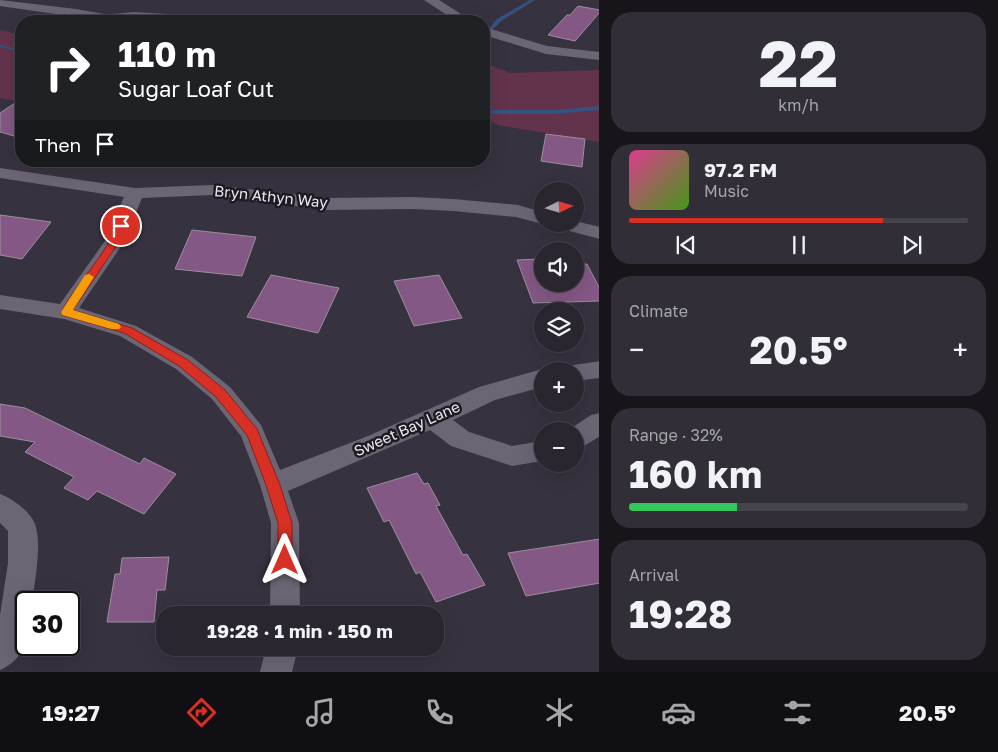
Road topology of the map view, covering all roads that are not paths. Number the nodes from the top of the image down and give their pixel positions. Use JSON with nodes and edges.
{"nodes":[{"id":1,"x":430,"y":0,"type":"edge"},
{"id":2,"x":0,"y":2,"type":"edge"},
{"id":3,"x":68,"y":6,"type":"edge"},
{"id":4,"x":97,"y":15,"type":"edge"},
{"id":5,"x":124,"y":15,"type":"edge"},
{"id":6,"x":151,"y":15,"type":"edge"},
{"id":7,"x":452,"y":15,"type":"edge"},
{"id":8,"x":490,"y":33,"type":"edge"},
{"id":9,"x":599,"y":56,"type":"edge"},
{"id":10,"x":0,"y":173,"type":"edge"},
{"id":11,"x":135,"y":193,"type":"junction"},
{"id":12,"x":534,"y":216,"type":"edge"},
{"id":13,"x":584,"y":229,"type":"edge"},
{"id":14,"x":599,"y":233,"type":"edge"},
{"id":15,"x":0,"y":302,"type":"edge"},
{"id":16,"x":66,"y":312,"type":"junction"},
{"id":17,"x":599,"y":369,"type":"edge"},
{"id":18,"x":584,"y":371,"type":"edge"},
{"id":19,"x":534,"y":380,"type":"edge"},
{"id":20,"x":433,"y":418,"type":"junction"},
{"id":21,"x":599,"y":422,"type":"edge"},
{"id":22,"x":584,"y":433,"type":"edge"},
{"id":23,"x":534,"y":452,"type":"edge"},
{"id":24,"x":273,"y":485,"type":"junction"},
{"id":25,"x":0,"y":506,"type":"edge"},
{"id":26,"x":284,"y":606,"type":"edge"},
{"id":27,"x":0,"y":654,"type":"edge"},
{"id":28,"x":280,"y":656,"type":"edge"},
{"id":29,"x":276,"y":672,"type":"edge"}],
"edges":[{"from":1,"to":7,"type":"street"},
{"from":2,"to":3,"type":"street"},
{"from":3,"to":4,"type":"street"},
{"from":5,"to":6,"type":"lane"},
{"from":8,"to":9,"type":"street"},
{"from":10,"to":11,"type":"street","name":"Bryn Athyn Way"},
{"from":11,"to":12,"type":"street","name":"Bryn Athyn Way"},
{"from":11,"to":16,"type":"street"},
{"from":13,"to":14,"type":"street"},
{"from":15,"to":16,"type":"street"},
{"from":16,"to":24,"type":"street"},
{"from":17,"to":18,"type":"street"},
{"from":19,"to":20,"type":"street","name":"Sweet Bay Lane"},
{"from":20,"to":23,"type":"street"},
{"from":20,"to":24,"type":"street","name":"Sweet Bay Lane"},
{"from":21,"to":22,"type":"street"},
{"from":24,"to":26,"type":"street"},
{"from":25,"to":27,"type":"street"},
{"from":28,"to":29,"type":"street"}]}
